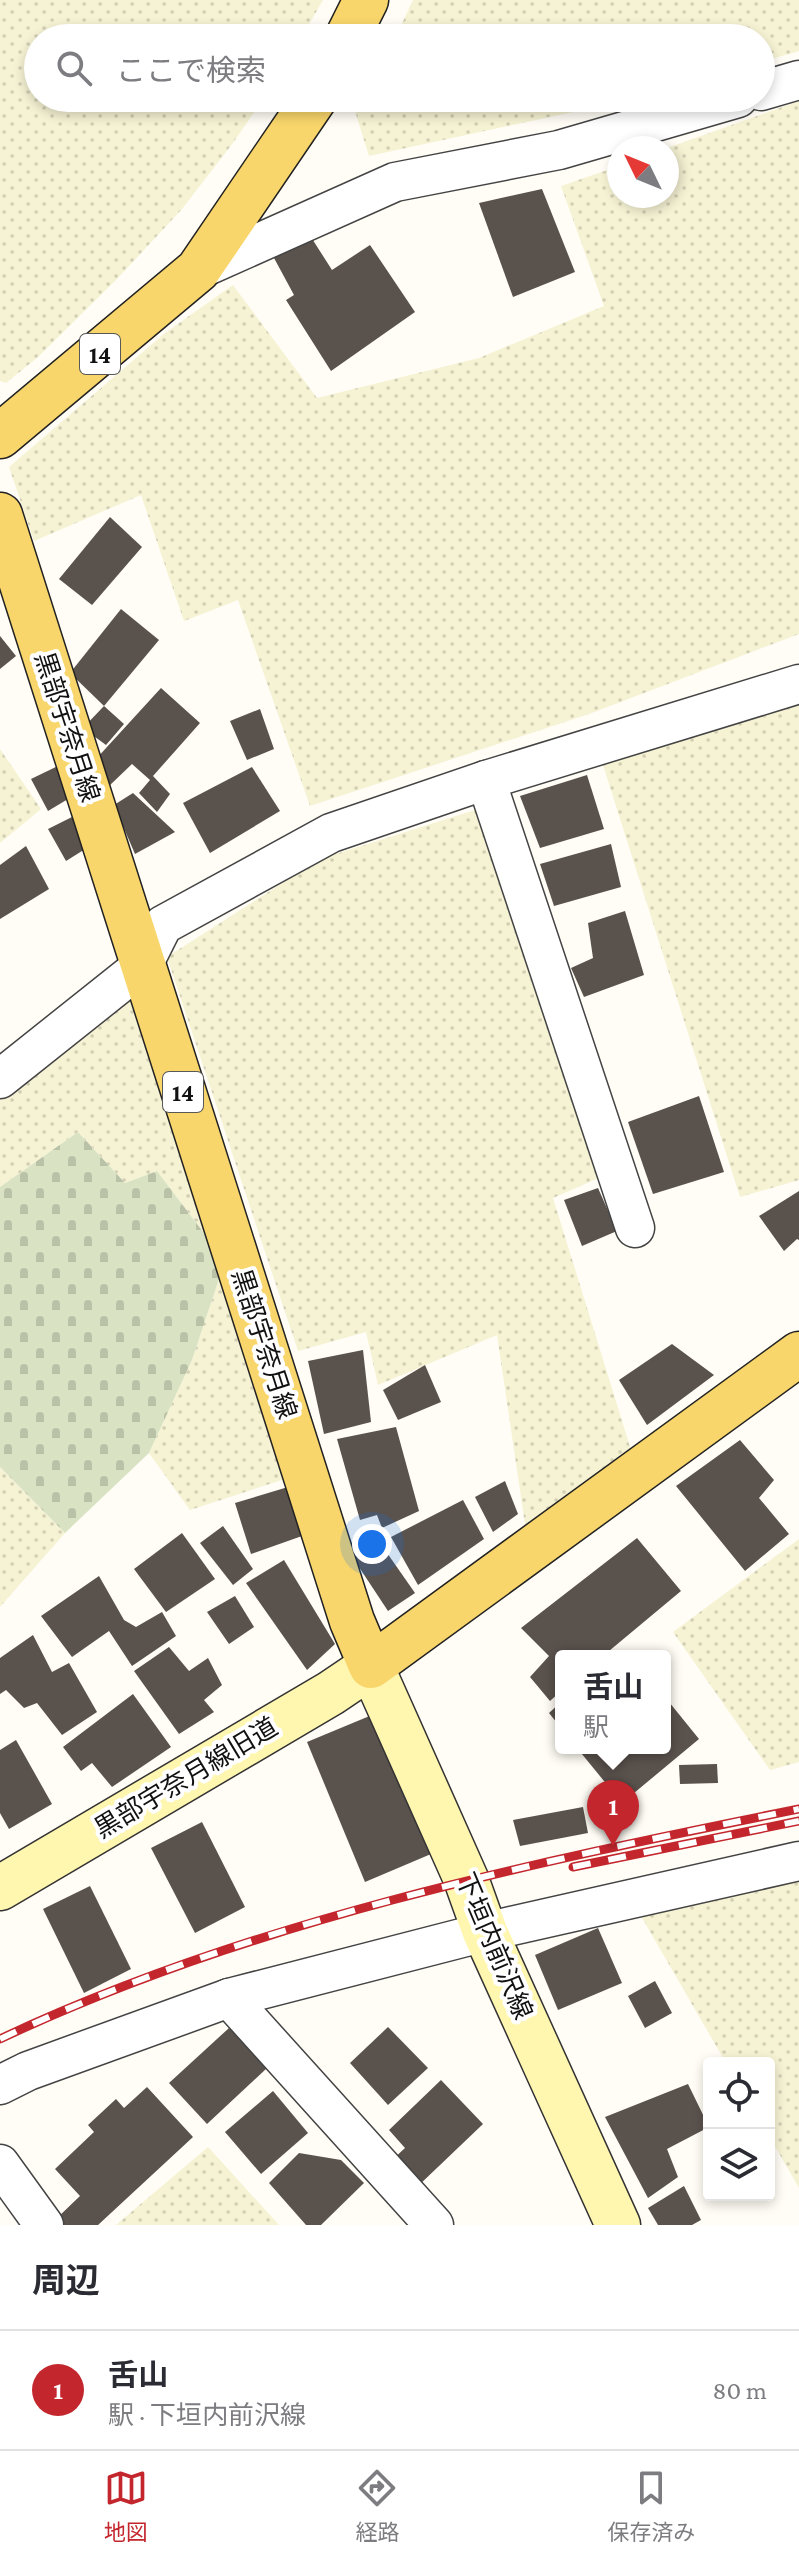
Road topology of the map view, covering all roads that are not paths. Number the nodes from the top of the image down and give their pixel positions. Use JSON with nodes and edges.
{"nodes":[{"id":1,"x":366,"y":0,"type":"edge"},
{"id":2,"x":354,"y":24,"type":"edge"},
{"id":3,"x":799,"y":80,"type":"edge"},
{"id":4,"x":775,"y":87,"type":"edge"},
{"id":5,"x":305,"y":112,"type":"edge"},
{"id":6,"x":690,"y":112,"type":"edge"},
{"id":7,"x":198,"y":270,"type":"junction"},
{"id":8,"x":0,"y":436,"type":"edge"},
{"id":9,"x":0,"y":515,"type":"edge"},
{"id":10,"x":799,"y":684,"type":"edge"},
{"id":11,"x":486,"y":780,"type":"junction"},
{"id":12,"x":143,"y":965,"type":"junction"},
{"id":13,"x":0,"y":1079,"type":"edge"},
{"id":14,"x":635,"y":1228,"type":"dead end"},
{"id":15,"x":799,"y":1354,"type":"edge"},
{"id":16,"x":371,"y":1666,"type":"junction"},
{"id":17,"x":799,"y":1861,"type":"edge"},
{"id":18,"x":0,"y":1888,"type":"edge"},
{"id":19,"x":485,"y":1932,"type":"junction"},
{"id":20,"x":229,"y":1998,"type":"junction"},
{"id":21,"x":0,"y":2085,"type":"edge"},
{"id":22,"x":0,"y":2164,"type":"edge"},
{"id":23,"x":36,"y":2221,"type":"edge"},
{"id":24,"x":434,"y":2225,"type":"edge"},
{"id":25,"x":618,"y":2225,"type":"edge"}],
"edges":[{"from":1,"to":2,"type":"main road"},
{"from":3,"to":4,"type":"street"},
{"from":5,"to":7,"type":"main road","number":"14"},
{"from":6,"to":7,"type":"street"},
{"from":7,"to":8,"type":"main road","number":"14"},
{"from":9,"to":12,"type":"main road","name":"黒部宇奈月線","number":"14"},
{"from":10,"to":11,"type":"street"},
{"from":11,"to":12,"type":"street"},
{"from":11,"to":14,"type":"street"},
{"from":12,"to":13,"type":"street"},
{"from":12,"to":16,"type":"main road","name":"黒部宇奈月線","number":"14"},
{"from":15,"to":16,"type":"main road"},
{"from":16,"to":18,"type":"main road","name":"黒部宇奈月線旧道"},
{"from":16,"to":19,"type":"main road","name":"下垣内前沢線"},
{"from":17,"to":19,"type":"street"},
{"from":19,"to":20,"type":"street"},
{"from":19,"to":25,"type":"main road","name":"下垣内前沢線"},
{"from":20,"to":21,"type":"street"},
{"from":20,"to":24,"type":"street"},
{"from":22,"to":23,"type":"street"}]}
